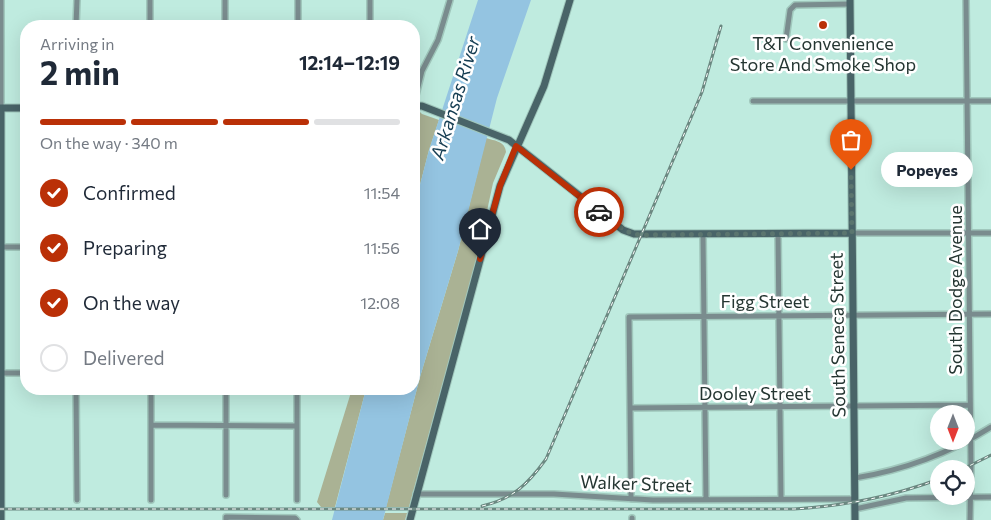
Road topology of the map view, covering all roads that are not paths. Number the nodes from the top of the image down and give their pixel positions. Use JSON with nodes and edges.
{"nodes":[{"id":1,"x":1,"y":0,"type":"edge"},
{"id":2,"x":76,"y":0,"type":"edge"},
{"id":3,"x":150,"y":0,"type":"edge"},
{"id":4,"x":225,"y":0,"type":"edge"},
{"id":5,"x":298,"y":0,"type":"edge"},
{"id":6,"x":370,"y":0,"type":"edge"},
{"id":7,"x":450,"y":0,"type":"edge"},
{"id":8,"x":570,"y":0,"type":"edge"},
{"id":9,"x":966,"y":0,"type":"edge"},
{"id":10,"x":850,"y":2,"type":"edge"},
{"id":11,"x":76,"y":20,"type":"edge"},
{"id":12,"x":150,"y":20,"type":"edge"},
{"id":13,"x":225,"y":20,"type":"edge"},
{"id":14,"x":298,"y":20,"type":"edge"},
{"id":15,"x":370,"y":20,"type":"edge"},
{"id":16,"x":786,"y":39,"type":"dead end"},
{"id":17,"x":420,"y":82,"type":"edge"},
{"id":18,"x":753,"y":101,"type":"dead end"},
{"id":19,"x":991,"y":101,"type":"edge"},
{"id":20,"x":851,"y":102,"type":"junction"},
{"id":21,"x":968,"y":102,"type":"junction"},
{"id":22,"x":420,"y":106,"type":"edge"},
{"id":23,"x":1,"y":108,"type":"edge"},
{"id":24,"x":20,"y":108,"type":"edge"},
{"id":25,"x":516,"y":146,"type":"junction"},
{"id":26,"x":852,"y":233,"type":"junction"},
{"id":27,"x":969,"y":233,"type":"junction"},
{"id":28,"x":991,"y":233,"type":"edge"},
{"id":29,"x":778,"y":234,"type":"junction"},
{"id":30,"x":703,"y":235,"type":"junction"},
{"id":31,"x":20,"y":247,"type":"edge"},
{"id":32,"x":1,"y":248,"type":"edge"},
{"id":33,"x":969,"y":314,"type":"junction"},
{"id":34,"x":991,"y":314,"type":"edge"},
{"id":35,"x":704,"y":316,"type":"junction"},
{"id":36,"x":779,"y":316,"type":"junction"},
{"id":37,"x":853,"y":316,"type":"junction"},
{"id":38,"x":1,"y":373,"type":"edge"},
{"id":39,"x":20,"y":373,"type":"edge"},
{"id":40,"x":76,"y":395,"type":"edge"},
{"id":41,"x":151,"y":395,"type":"edge"},
{"id":42,"x":226,"y":395,"type":"edge"},
{"id":43,"x":297,"y":395,"type":"edge"},
{"id":44,"x":930,"y":405,"type":"edge"},
{"id":45,"x":970,"y":405,"type":"edge"},
{"id":46,"x":854,"y":406,"type":"junction"},
{"id":47,"x":630,"y":408,"type":"junction"},
{"id":48,"x":705,"y":408,"type":"junction"},
{"id":49,"x":780,"y":408,"type":"junction"},
{"id":50,"x":151,"y":425,"type":"junction"},
{"id":51,"x":226,"y":425,"type":"junction"},
{"id":52,"x":297,"y":426,"type":"junction"},
{"id":53,"x":991,"y":427,"type":"edge"},
{"id":54,"x":975,"y":437,"type":"edge"},
{"id":55,"x":947,"y":450,"type":"edge"},
{"id":56,"x":855,"y":478,"type":"junction"},
{"id":57,"x":416,"y":494,"type":"junction"},
{"id":58,"x":226,"y":495,"type":"dead end"},
{"id":59,"x":991,"y":497,"type":"edge"},
{"id":60,"x":930,"y":498,"type":"edge"},
{"id":61,"x":975,"y":498,"type":"edge"},
{"id":62,"x":631,"y":499,"type":"junction"},
{"id":63,"x":781,"y":499,"type":"junction"},
{"id":64,"x":855,"y":499,"type":"junction"},
{"id":65,"x":77,"y":500,"type":"dead end"},
{"id":66,"x":151,"y":500,"type":"dead end"},
{"id":67,"x":297,"y":500,"type":"dead end"},
{"id":68,"x":706,"y":500,"type":"junction"},
{"id":69,"x":971,"y":505,"type":"edge"},
{"id":70,"x":855,"y":510,"type":"junction"},
{"id":71,"x":226,"y":519,"type":"edge"},
{"id":72,"x":296,"y":519,"type":"edge"},
{"id":73,"x":1,"y":520,"type":"edge"},
{"id":74,"x":410,"y":520,"type":"edge"},
{"id":75,"x":855,"y":520,"type":"edge"},
{"id":76,"x":970,"y":520,"type":"edge"}],
"edges":[{"from":1,"to":23,"type":"street"},
{"from":2,"to":11,"type":"street"},
{"from":3,"to":12,"type":"street"},
{"from":4,"to":13,"type":"street"},
{"from":5,"to":14,"type":"street"},
{"from":6,"to":15,"type":"street"},
{"from":7,"to":17,"type":"street"},
{"from":8,"to":25,"type":"street"},
{"from":9,"to":21,"type":"street","name":"South Dodge Avenue"},
{"from":10,"to":16,"type":"street"},
{"from":10,"to":20,"type":"street","name":"South Seneca Street"},
{"from":18,"to":20,"type":"street"},
{"from":19,"to":21,"type":"street"},
{"from":20,"to":21,"type":"street"},
{"from":20,"to":26,"type":"street","name":"South Seneca Street"},
{"from":21,"to":27,"type":"street","name":"South Dodge Avenue"},
{"from":22,"to":25,"type":"street"},
{"from":23,"to":24,"type":"street"},
{"from":23,"to":32,"type":"street"},
{"from":25,"to":30,"type":"street"},
{"from":25,"to":57,"type":"street"},
{"from":26,"to":27,"type":"street"},
{"from":26,"to":29,"type":"street"},
{"from":26,"to":37,"type":"street","name":"South Seneca Street"},
{"from":27,"to":28,"type":"street"},
{"from":27,"to":33,"type":"street","name":"South Dodge Avenue"},
{"from":29,"to":30,"type":"street"},
{"from":29,"to":36,"type":"street"},
{"from":30,"to":35,"type":"street"},
{"from":31,"to":32,"type":"street"},
{"from":32,"to":38,"type":"street"},
{"from":33,"to":34,"type":"street","name":"Figg Street"},
{"from":33,"to":37,"type":"street","name":"Figg Street"},
{"from":33,"to":45,"type":"street","name":"South Dodge Avenue"},
{"from":35,"to":36,"type":"street","name":"Figg Street"},
{"from":35,"to":47,"type":"street","name":"Figg Street"},
{"from":35,"to":48,"type":"street"},
{"from":36,"to":37,"type":"street","name":"Figg Street"},
{"from":36,"to":49,"type":"street"},
{"from":37,"to":46,"type":"street","name":"South Seneca Street"},
{"from":38,"to":39,"type":"street"},
{"from":38,"to":73,"type":"street"},
{"from":40,"to":65,"type":"street"},
{"from":41,"to":50,"type":"street"},
{"from":42,"to":51,"type":"street"},
{"from":43,"to":52,"type":"street"},
{"from":44,"to":46,"type":"street","name":"Dooley Street"},
{"from":46,"to":49,"type":"street","name":"Dooley Street"},
{"from":46,"to":56,"type":"street","name":"South Seneca Street"},
{"from":47,"to":48,"type":"street","name":"Dooley Street"},
{"from":47,"to":62,"type":"street"},
{"from":48,"to":49,"type":"street","name":"Dooley Street"},
{"from":48,"to":68,"type":"street"},
{"from":49,"to":63,"type":"street"},
{"from":50,"to":51,"type":"street"},
{"from":50,"to":66,"type":"street"},
{"from":51,"to":52,"type":"street"},
{"from":51,"to":58,"type":"street"},
{"from":52,"to":67,"type":"street"},
{"from":53,"to":54,"type":"street"},
{"from":55,"to":56,"type":"street"},
{"from":56,"to":64,"type":"street","name":"South Seneca Street"},
{"from":57,"to":62,"type":"street","name":"Walker Street"},
{"from":57,"to":74,"type":"street"},
{"from":59,"to":61,"type":"street"},
{"from":60,"to":70,"type":"street"},
{"from":62,"to":68,"type":"street","name":"Walker Street"},
{"from":63,"to":64,"type":"street","name":"Walker Street"},
{"from":63,"to":68,"type":"street","name":"Walker Street"},
{"from":64,"to":70,"type":"street","name":"South Seneca Street"},
{"from":69,"to":76,"type":"street","name":"South Dodge Avenue"},
{"from":70,"to":75,"type":"street","name":"South Seneca Street"},
{"from":71,"to":72,"type":"street"}]}
